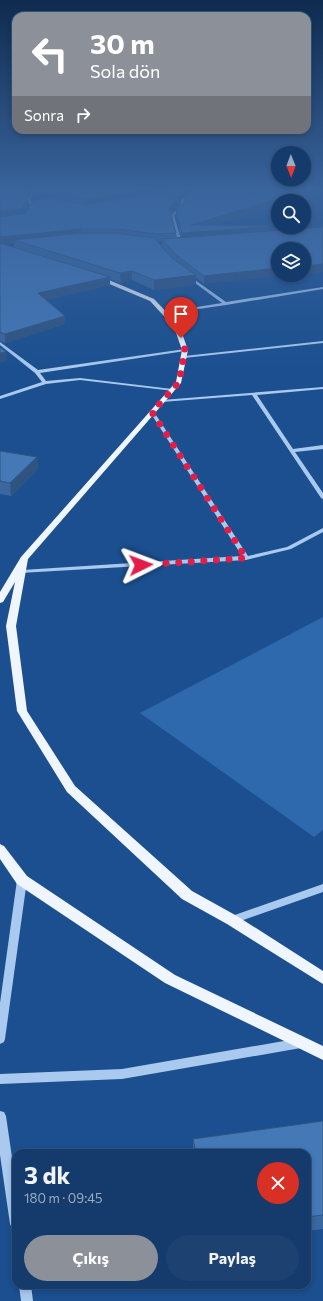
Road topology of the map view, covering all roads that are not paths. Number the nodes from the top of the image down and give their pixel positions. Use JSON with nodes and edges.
{"nodes":[{"id":1,"x":186,"y":274,"type":"edge"},
{"id":2,"x":92,"y":276,"type":"edge"},
{"id":3,"x":323,"y":288,"type":"edge"},
{"id":4,"x":226,"y":304,"type":"junction"},
{"id":5,"x":165,"y":313,"type":"junction"},
{"id":6,"x":323,"y":342,"type":"edge"},
{"id":7,"x":0,"y":344,"type":"edge"},
{"id":8,"x":184,"y":354,"type":"junction"},
{"id":9,"x":37,"y":372,"type":"junction"},
{"id":10,"x":45,"y":383,"type":"junction"},
{"id":11,"x":323,"y":388,"type":"edge"},
{"id":12,"x":172,"y":390,"type":"junction"},
{"id":13,"x":253,"y":393,"type":"junction"},
{"id":14,"x":0,"y":398,"type":"edge"},
{"id":15,"x":162,"y":402,"type":"junction"},
{"id":16,"x":152,"y":412,"type":"junction"},
{"id":17,"x":323,"y":447,"type":"edge"},
{"id":18,"x":291,"y":451,"type":"junction"},
{"id":19,"x":323,"y":496,"type":"edge"},
{"id":20,"x":323,"y":530,"type":"edge"},
{"id":21,"x":246,"y":558,"type":"junction"},
{"id":22,"x":24,"y":559,"type":"junction"},
{"id":23,"x":22,"y":572,"type":"junction"},
{"id":24,"x":0,"y":600,"type":"edge"},
{"id":25,"x":0,"y":850,"type":"edge"},
{"id":26,"x":22,"y":880,"type":"junction"},
{"id":27,"x":323,"y":888,"type":"edge"},
{"id":28,"x":232,"y":920,"type":"junction"},
{"id":29,"x":323,"y":978,"type":"edge"},
{"id":30,"x":0,"y":1039,"type":"edge"},
{"id":31,"x":303,"y":1043,"type":"junction"},
{"id":32,"x":323,"y":1053,"type":"edge"},
{"id":33,"x":0,"y":1079,"type":"edge"},
{"id":34,"x":0,"y":1116,"type":"edge"},
{"id":35,"x":12,"y":1197,"type":"edge"},
{"id":36,"x":26,"y":1289,"type":"edge"},
{"id":37,"x":27,"y":1301,"type":"edge"}],
"edges":[{"from":1,"to":4,"type":"street"},
{"from":2,"to":5,"type":"main road"},
{"from":3,"to":4,"type":"street"},
{"from":4,"to":5,"type":"street"},
{"from":5,"to":8,"type":"main road"},
{"from":6,"to":8,"type":"street"},
{"from":7,"to":9,"type":"street"},
{"from":8,"to":9,"type":"street"},
{"from":8,"to":12,"type":"main road"},
{"from":9,"to":10,"type":"street"},
{"from":10,"to":12,"type":"street"},
{"from":10,"to":14,"type":"street"},
{"from":11,"to":13,"type":"street"},
{"from":12,"to":15,"type":"main road"},
{"from":13,"to":15,"type":"street"},
{"from":13,"to":18,"type":"street"},
{"from":15,"to":16,"type":"main road"},
{"from":16,"to":21,"type":"street"},
{"from":16,"to":22,"type":"main road"},
{"from":17,"to":18,"type":"street"},
{"from":18,"to":19,"type":"street"},
{"from":20,"to":21,"type":"street"},
{"from":21,"to":23,"type":"street"},
{"from":22,"to":23,"type":"main road"},
{"from":22,"to":24,"type":"main road"},
{"from":23,"to":28,"type":"main road"},
{"from":25,"to":26,"type":"main road"},
{"from":26,"to":30,"type":"street"},
{"from":26,"to":31,"type":"main road"},
{"from":27,"to":28,"type":"street"},
{"from":28,"to":29,"type":"main road"},
{"from":31,"to":32,"type":"main road"},
{"from":31,"to":33,"type":"street"},
{"from":34,"to":35,"type":"street"},
{"from":36,"to":37,"type":"street"}]}
